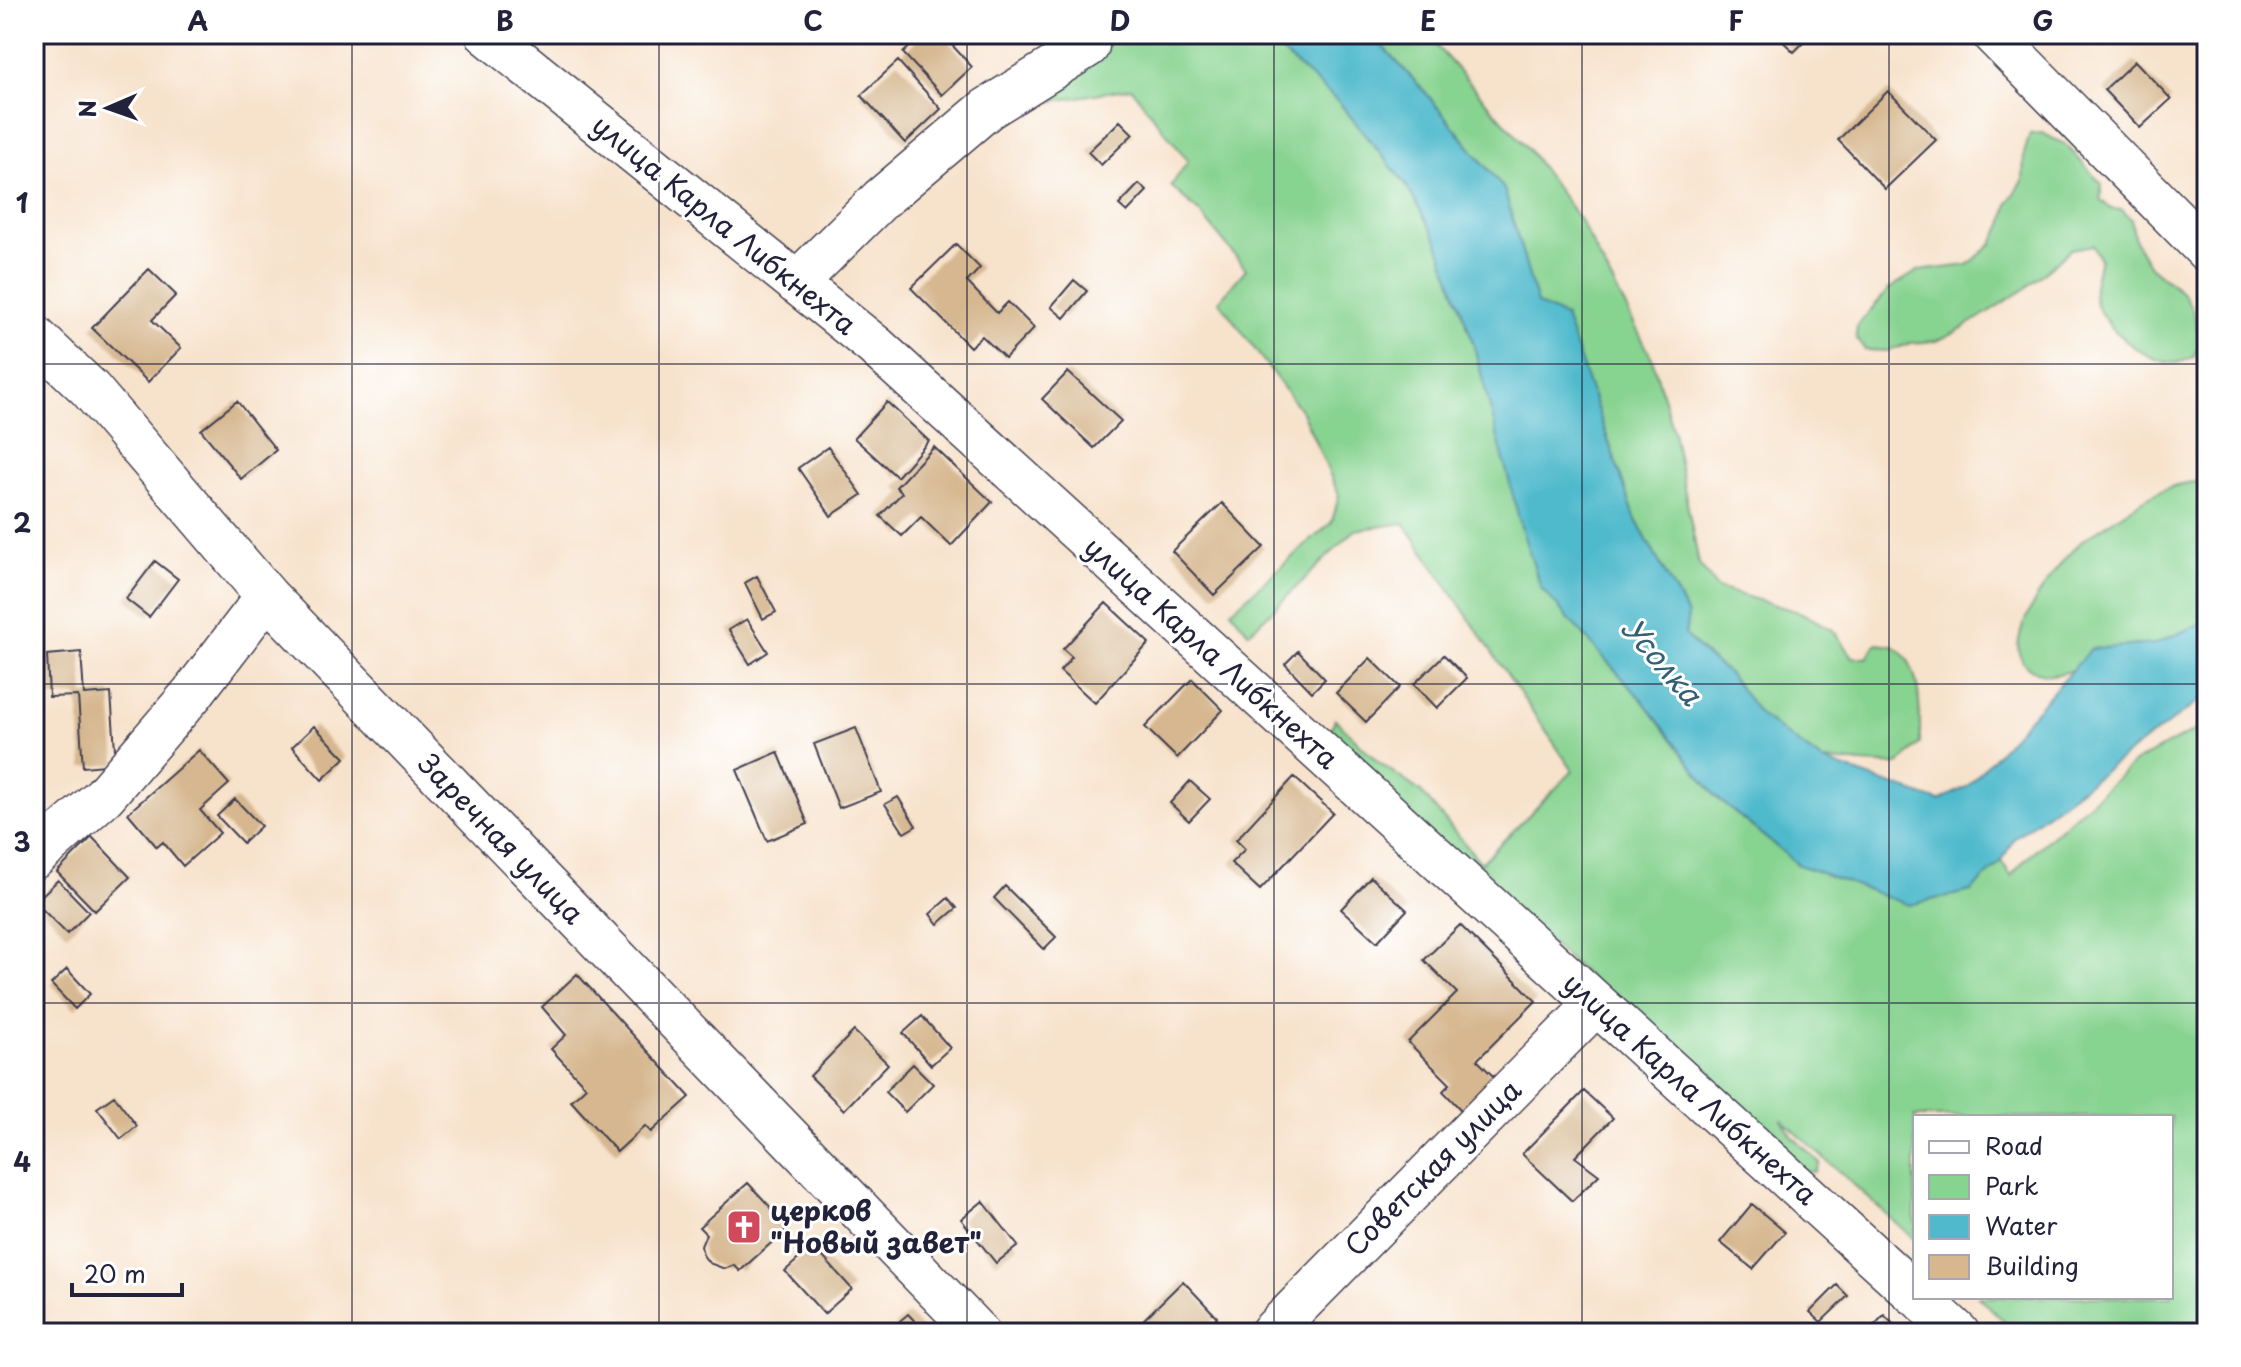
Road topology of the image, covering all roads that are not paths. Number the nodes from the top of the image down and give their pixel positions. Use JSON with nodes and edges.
{"nodes":[{"id":1,"x":487,"y":34,"type":"edge"},
{"id":2,"x":1993,"y":34,"type":"edge"},
{"id":3,"x":1088,"y":46,"type":"dead end"},
{"id":4,"x":2207,"y":251,"type":"edge"},
{"id":5,"x":796,"y":283,"type":"junction"},
{"id":6,"x":34,"y":336,"type":"edge"},
{"id":7,"x":267,"y":596,"type":"junction"},
{"id":8,"x":34,"y":858,"type":"edge"},
{"id":9,"x":1596,"y":1004,"type":"junction"},
{"id":10,"x":1913,"y":1291,"type":"edge"},
{"id":11,"x":1921,"y":1299,"type":"edge"},
{"id":12,"x":978,"y":1333,"type":"edge"},
{"id":13,"x":1271,"y":1333,"type":"edge"},
{"id":14,"x":1958,"y":1333,"type":"edge"}],
"edges":[{"from":1,"to":5,"type":"street","name":"улица Карла Либкнехта"},
{"from":2,"to":4,"type":"street"},
{"from":3,"to":5,"type":"street"},
{"from":5,"to":9,"type":"street","name":"улица Карла Либкнехта"},
{"from":6,"to":7,"type":"street","name":"Заречная улица"},
{"from":7,"to":8,"type":"street"},
{"from":7,"to":12,"type":"street","name":"Заречная улица"},
{"from":9,"to":10,"type":"street","name":"улица Карла Либкнехта"},
{"from":9,"to":13,"type":"street","name":"Советская улица"},
{"from":11,"to":14,"type":"street","name":"улица Карла Либкнехта"}]}
